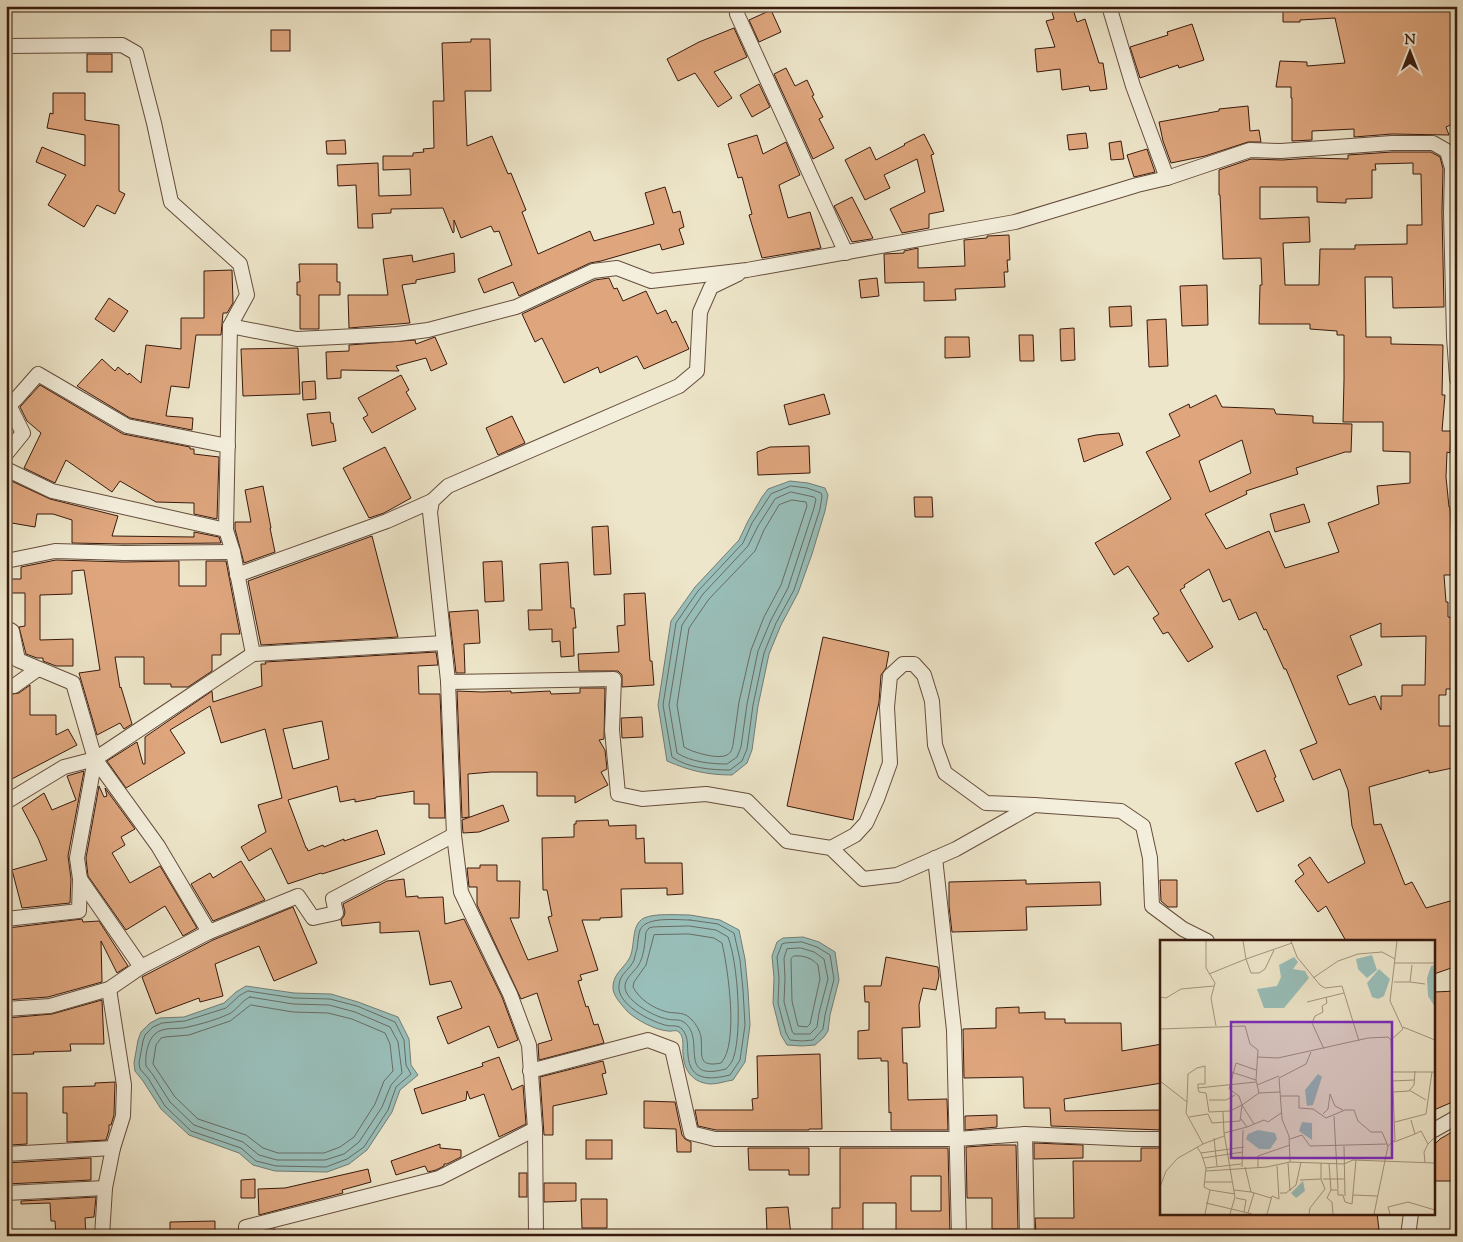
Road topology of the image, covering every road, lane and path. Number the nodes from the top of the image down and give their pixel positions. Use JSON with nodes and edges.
{"nodes":[{"id":1,"x":739,"y":6,"type":"edge"},
{"id":2,"x":1108,"y":6,"type":"edge"},
{"id":3,"x":6,"y":46,"type":"edge"},
{"id":4,"x":1455,"y":164,"type":"edge"},
{"id":5,"x":1168,"y":178,"type":"junction"},
{"id":6,"x":846,"y":253,"type":"junction"},
{"id":7,"x":747,"y":270,"type":"junction"},
{"id":8,"x":230,"y":326,"type":"junction"},
{"id":9,"x":1457,"y":379,"type":"edge"},
{"id":10,"x":228,"y":446,"type":"junction"},
{"id":11,"x":6,"y":454,"type":"edge"},
{"id":12,"x":6,"y":469,"type":"edge"},
{"id":13,"x":432,"y":502,"type":"junction"},
{"id":14,"x":226,"y":530,"type":"junction"},
{"id":15,"x":233,"y":552,"type":"junction"},
{"id":16,"x":6,"y":561,"type":"edge"},
{"id":17,"x":237,"y":575,"type":"junction"},
{"id":18,"x":6,"y":628,"type":"edge"},
{"id":19,"x":444,"y":643,"type":"junction"},
{"id":20,"x":253,"y":654,"type":"junction"},
{"id":21,"x":38,"y":669,"type":"junction"},
{"id":22,"x":448,"y":682,"type":"junction"},
{"id":23,"x":6,"y":686,"type":"edge"},
{"id":24,"x":95,"y":759,"type":"junction"},
{"id":25,"x":6,"y":802,"type":"edge"},
{"id":26,"x":1034,"y":805,"type":"junction"},
{"id":27,"x":454,"y":835,"type":"junction"},
{"id":28,"x":831,"y":848,"type":"junction"},
{"id":29,"x":935,"y":858,"type":"junction"},
{"id":30,"x":80,"y":879,"type":"junction"},
{"id":31,"x":6,"y":919,"type":"edge"},
{"id":32,"x":209,"y":932,"type":"junction"},
{"id":33,"x":1205,"y":940,"type":"edge"},
{"id":34,"x":141,"y":967,"type":"junction"},
{"id":35,"x":109,"y":988,"type":"junction"},
{"id":36,"x":6,"y":1009,"type":"edge"},
{"id":37,"x":530,"y":1070,"type":"junction"},
{"id":38,"x":1457,"y":1117,"type":"edge"},
{"id":39,"x":535,"y":1129,"type":"junction"},
{"id":40,"x":1436,"y":1129,"type":"edge"},
{"id":41,"x":1025,"y":1134,"type":"junction"},
{"id":42,"x":1160,"y":1139,"type":"edge"},
{"id":43,"x":957,"y":1140,"type":"junction"},
{"id":44,"x":113,"y":1148,"type":"junction"},
{"id":45,"x":6,"y":1154,"type":"edge"},
{"id":46,"x":105,"y":1188,"type":"junction"},
{"id":47,"x":6,"y":1193,"type":"edge"},
{"id":48,"x":1411,"y":1214,"type":"edge"},
{"id":49,"x":102,"y":1236,"type":"edge"},
{"id":50,"x":246,"y":1236,"type":"edge"},
{"id":51,"x":536,"y":1236,"type":"edge"},
{"id":52,"x":959,"y":1236,"type":"edge"},
{"id":53,"x":1027,"y":1236,"type":"edge"},
{"id":54,"x":1408,"y":1236,"type":"edge"}],
"edges":[{"from":1,"to":6,"type":"street"},
{"from":2,"to":5,"type":"street"},
{"from":3,"to":8,"type":"street"},
{"from":4,"to":5,"type":"street"},
{"from":4,"to":9,"type":"street"},
{"from":5,"to":6,"type":"street"},
{"from":6,"to":7,"type":"street"},
{"from":7,"to":8,"type":"street"},
{"from":7,"to":13,"type":"street"},
{"from":8,"to":10,"type":"street"},
{"from":10,"to":11,"type":"street"},
{"from":10,"to":14,"type":"street"},
{"from":12,"to":14,"type":"street"},
{"from":13,"to":17,"type":"street"},
{"from":13,"to":19,"type":"street"},
{"from":14,"to":15,"type":"street"},
{"from":15,"to":16,"type":"street"},
{"from":15,"to":17,"type":"street"},
{"from":17,"to":20,"type":"street"},
{"from":18,"to":21,"type":"street"},
{"from":19,"to":20,"type":"street"},
{"from":19,"to":22,"type":"street"},
{"from":20,"to":24,"type":"street"},
{"from":21,"to":23,"type":"street"},
{"from":21,"to":24,"type":"street"},
{"from":22,"to":27,"type":"street"},
{"from":22,"to":28,"type":"street"},
{"from":24,"to":25,"type":"street"},
{"from":24,"to":30,"type":"street"},
{"from":24,"to":32,"type":"street"},
{"from":26,"to":28,"type":"street"},
{"from":26,"to":29,"type":"street"},
{"from":26,"to":33,"type":"street"},
{"from":27,"to":32,"type":"street"},
{"from":27,"to":37,"type":"street"},
{"from":28,"to":29,"type":"street"},
{"from":29,"to":43,"type":"street"},
{"from":30,"to":31,"type":"street"},
{"from":30,"to":34,"type":"street"},
{"from":32,"to":34,"type":"street"},
{"from":34,"to":35,"type":"street"},
{"from":35,"to":36,"type":"street"},
{"from":35,"to":44,"type":"street"},
{"from":37,"to":39,"type":"street"},
{"from":37,"to":43,"type":"street"},
{"from":38,"to":40,"type":"street"},
{"from":39,"to":50,"type":"street"},
{"from":39,"to":51,"type":"street"},
{"from":41,"to":42,"type":"street"},
{"from":41,"to":43,"type":"street"},
{"from":41,"to":53,"type":"street"},
{"from":43,"to":52,"type":"street"},
{"from":44,"to":45,"type":"street"},
{"from":44,"to":46,"type":"street"},
{"from":46,"to":47,"type":"street"},
{"from":46,"to":49,"type":"street"},
{"from":48,"to":54,"type":"street"}]}
